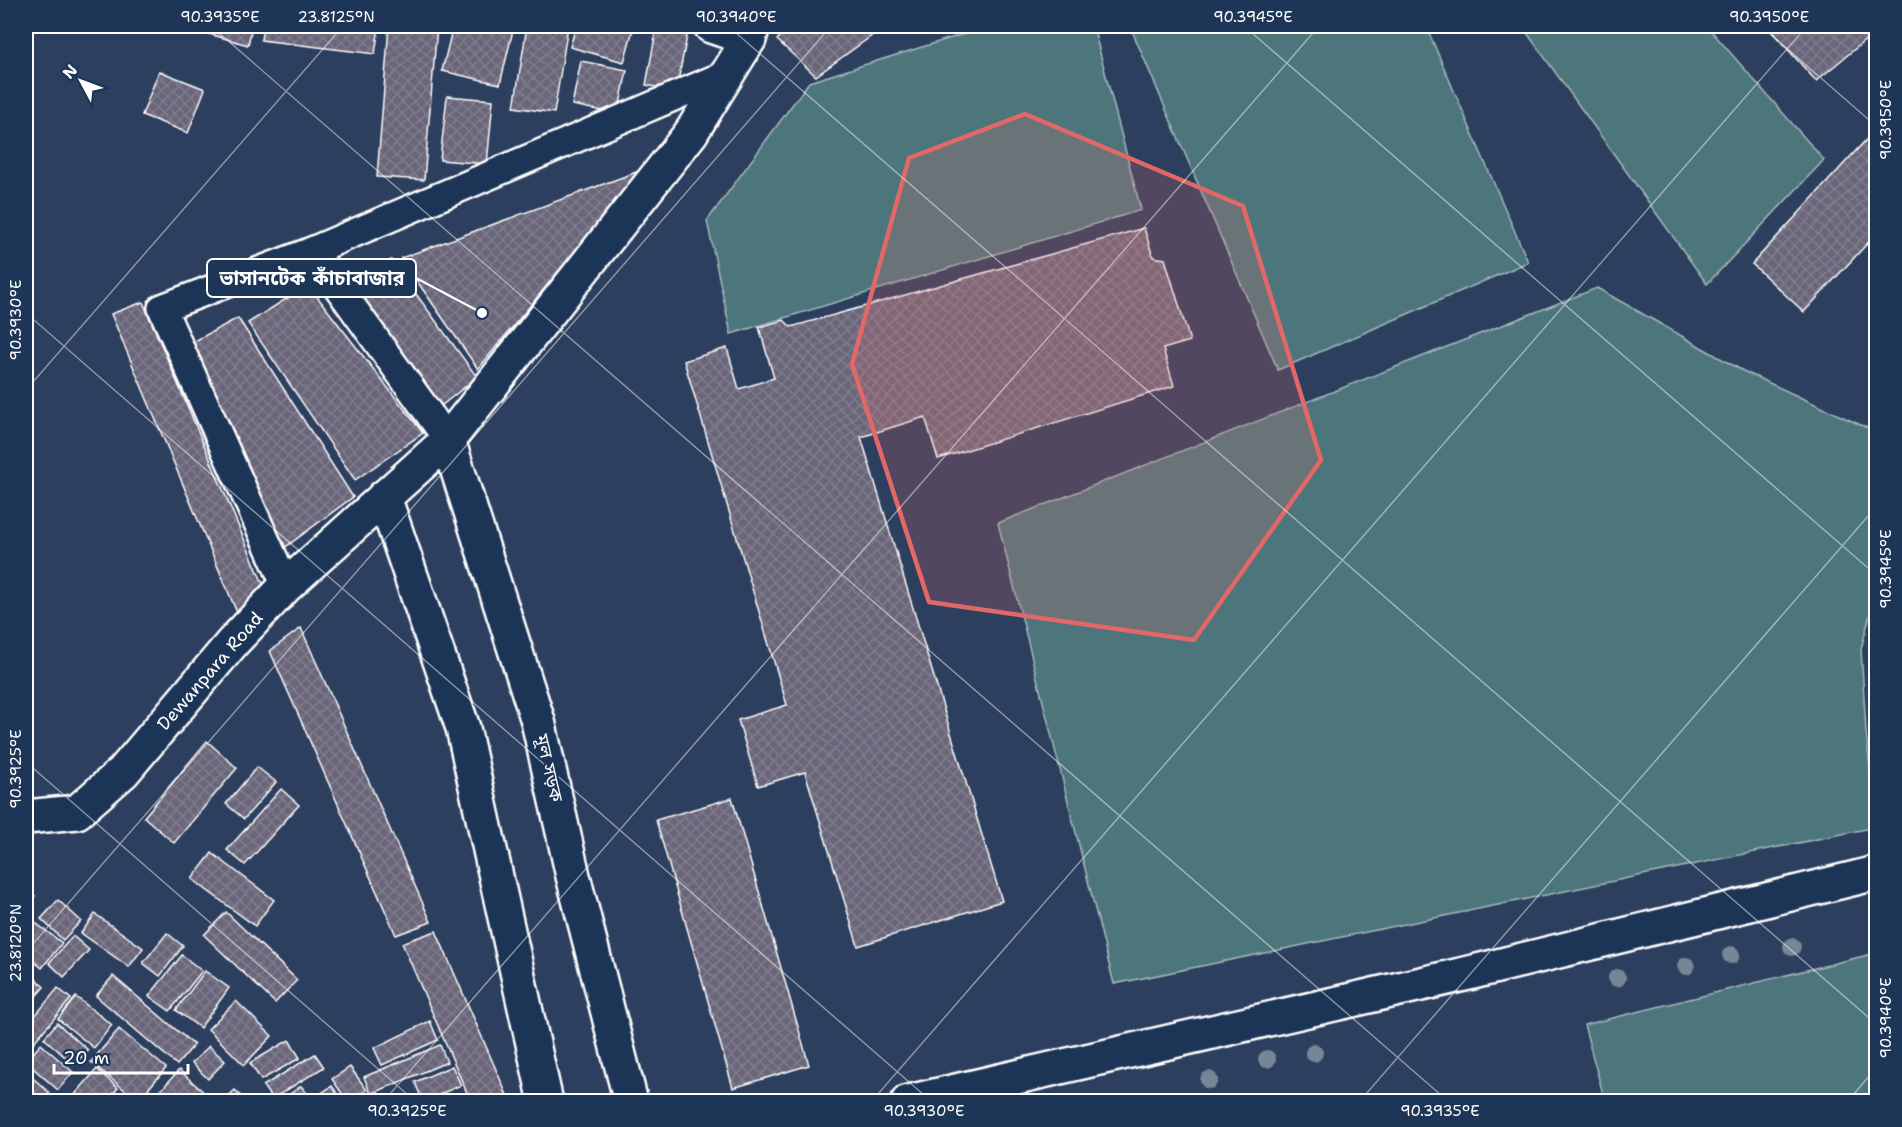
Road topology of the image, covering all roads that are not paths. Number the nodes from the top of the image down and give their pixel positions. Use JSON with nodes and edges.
{"nodes":[{"id":1,"x":711,"y":26,"type":"edge"},
{"id":2,"x":751,"y":32,"type":"edge"},
{"id":3,"x":727,"y":74,"type":"junction"},
{"id":4,"x":439,"y":427,"type":"junction"},
{"id":5,"x":384,"y":497,"type":"junction"},
{"id":6,"x":286,"y":586,"type":"junction"},
{"id":7,"x":26,"y":817,"type":"edge"},
{"id":8,"x":1876,"y":873,"type":"edge"},
{"id":9,"x":546,"y":1101,"type":"edge"},
{"id":10,"x":630,"y":1101,"type":"edge"},
{"id":11,"x":908,"y":1101,"type":"edge"}],
"edges":[{"from":1,"to":2,"type":"street"},
{"from":2,"to":3,"type":"street","name":"Dewanpara Road"},
{"from":3,"to":4,"type":"street","name":"Dewanpara Road"},
{"from":3,"to":4,"type":"lane"},
{"from":4,"to":5,"type":"street","name":"Dewanpara Road"},
{"from":4,"to":6,"type":"lane"},
{"from":4,"to":10,"type":"street","name":"মূল সড়ক"},
{"from":5,"to":6,"type":"street","name":"Dewanpara Road"},
{"from":5,"to":9,"type":"street"},
{"from":6,"to":7,"type":"street","name":"Dewanpara Road"},
{"from":8,"to":11,"type":"street"}]}
